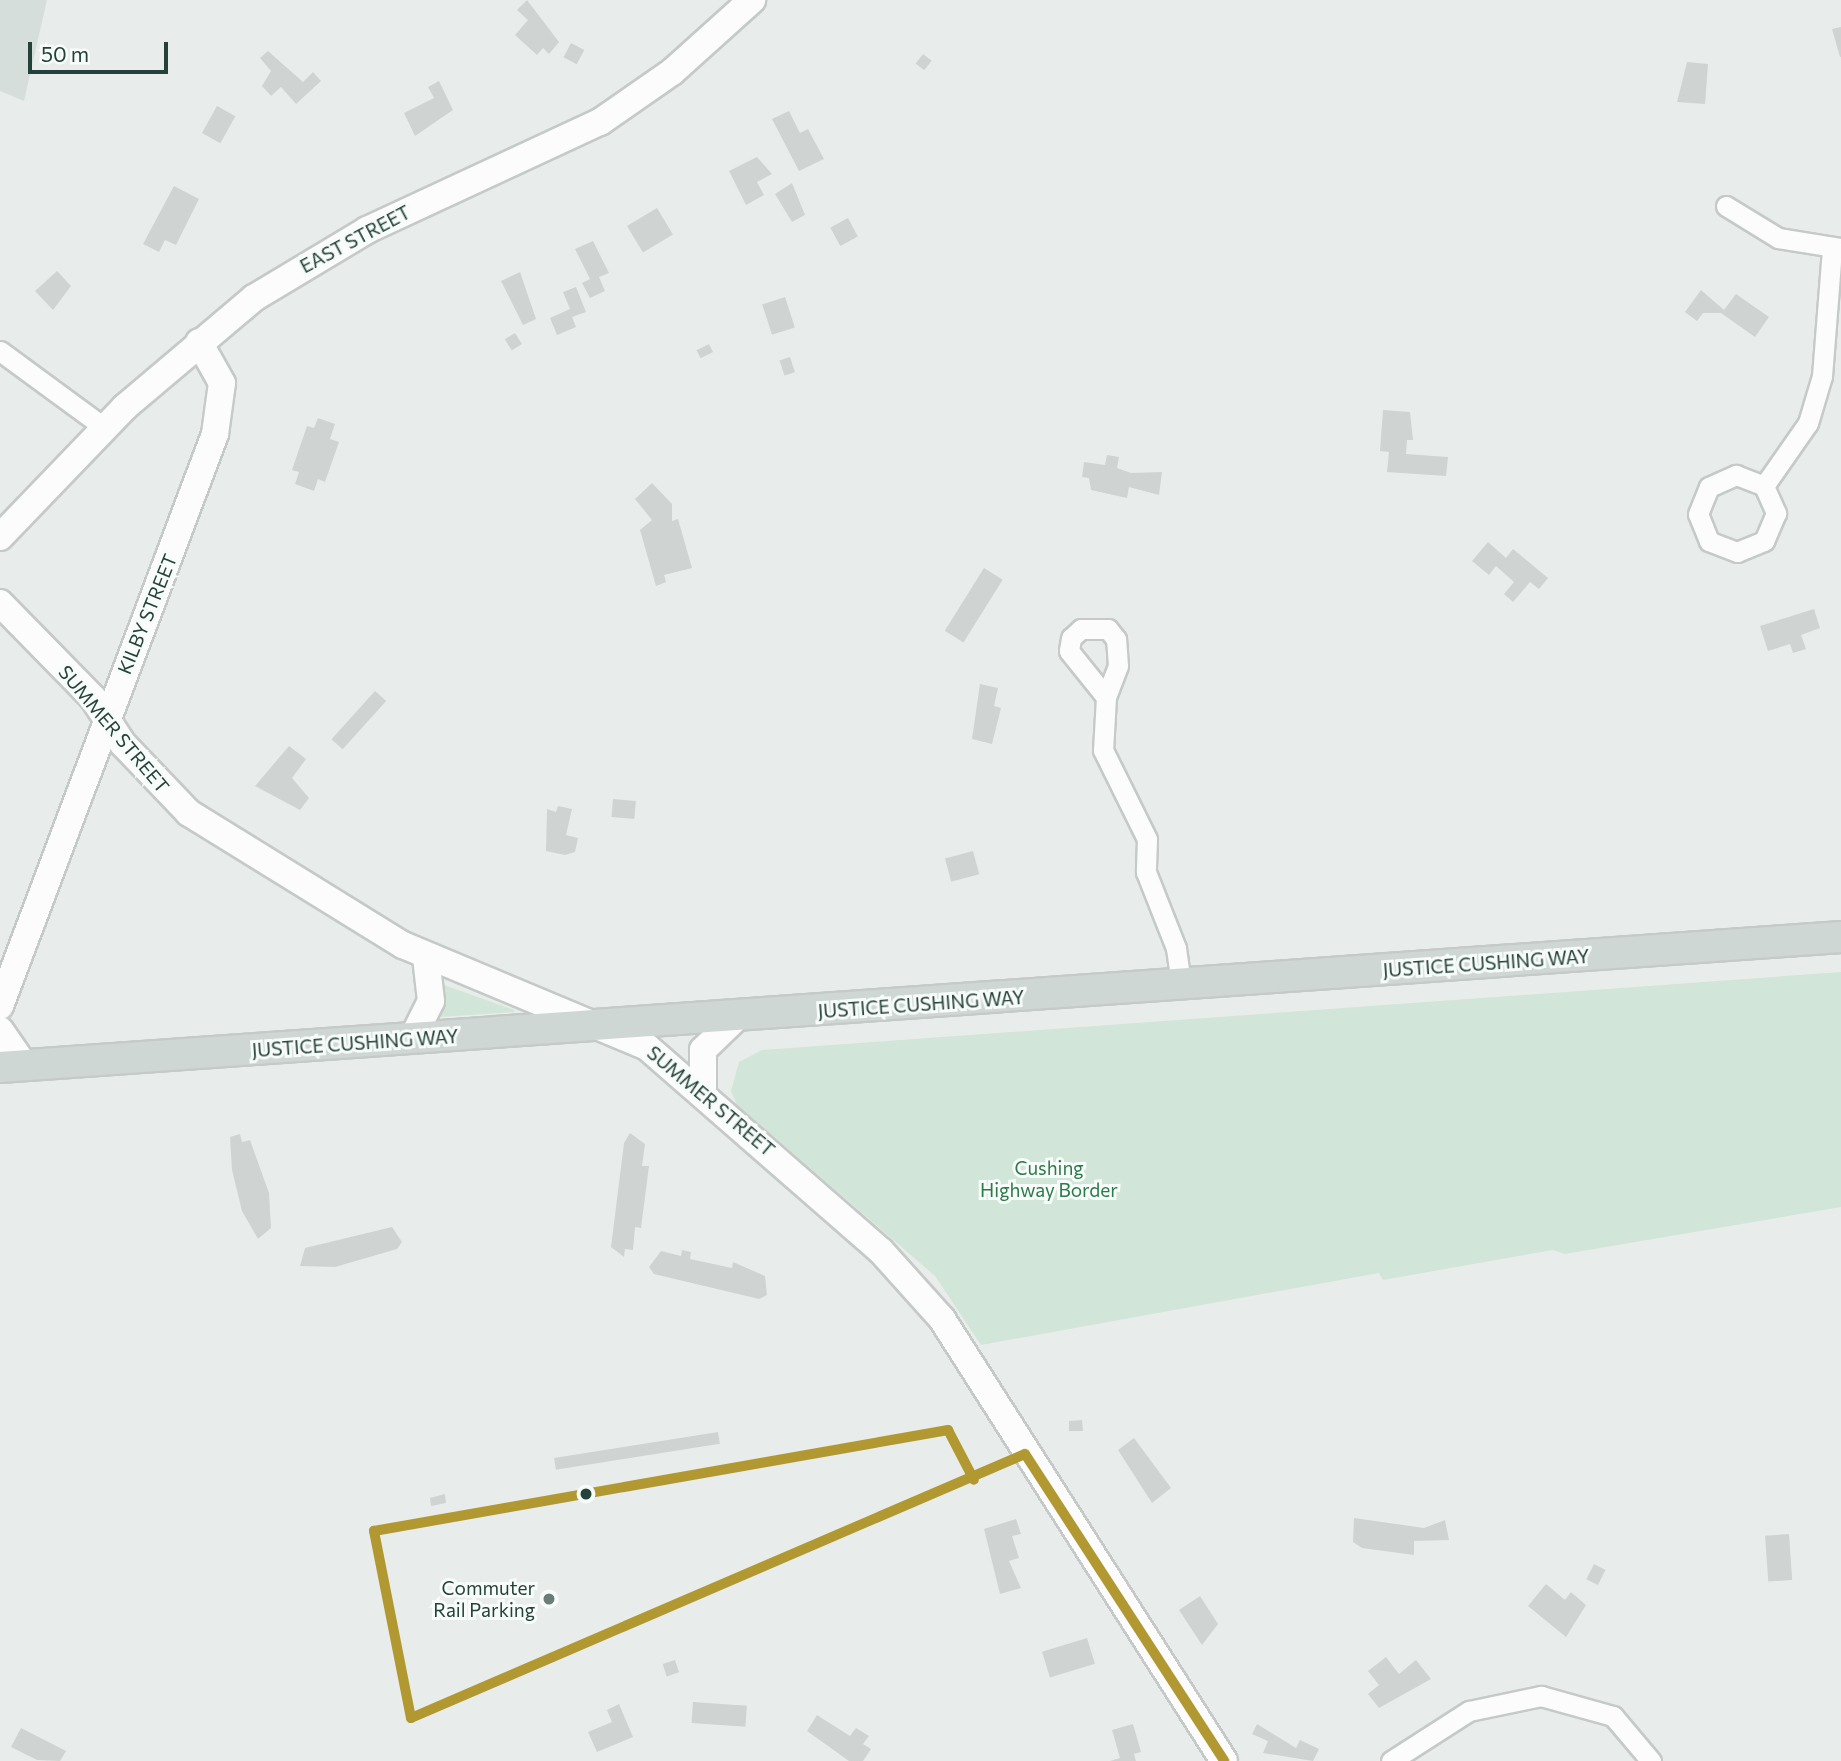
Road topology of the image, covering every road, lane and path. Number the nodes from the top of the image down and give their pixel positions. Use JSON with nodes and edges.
{"nodes":[{"id":1,"x":752,"y":0,"type":"edge"},
{"id":2,"x":1726,"y":206,"type":"dead end"},
{"id":3,"x":1837,"y":248,"type":"edge"},
{"id":4,"x":199,"y":342,"type":"junction"},
{"id":5,"x":0,"y":351,"type":"edge"},
{"id":6,"x":105,"y":428,"type":"junction"},
{"id":7,"x":1764,"y":486,"type":"dead end"},
{"id":8,"x":0,"y":537,"type":"edge"},
{"id":9,"x":0,"y":603,"type":"edge"},
{"id":10,"x":1106,"y":697,"type":"dead end"},
{"id":11,"x":106,"y":717,"type":"junction"},
{"id":12,"x":1841,"y":937,"type":"edge"},
{"id":13,"x":426,"y":957,"type":"junction"},
{"id":14,"x":1181,"y":985,"type":"junction"},
{"id":15,"x":0,"y":1006,"type":"edge"},
{"id":16,"x":738,"y":1016,"type":"junction"},
{"id":17,"x":605,"y":1026,"type":"junction"},
{"id":18,"x":0,"y":1030,"type":"edge"},
{"id":19,"x":412,"y":1039,"type":"junction"},
{"id":20,"x":7,"y":1067,"type":"edge"},
{"id":21,"x":703,"y":1091,"type":"junction"},
{"id":22,"x":1224,"y":1761,"type":"edge"},
{"id":23,"x":1391,"y":1761,"type":"edge"},
{"id":24,"x":1651,"y":1761,"type":"edge"}],
"edges":[{"from":1,"to":4,"type":"street","name":"EAST STREET"},
{"from":2,"to":3,"type":"street"},
{"from":3,"to":7,"type":"street"},
{"from":4,"to":6,"type":"street","name":"EAST STREET"},
{"from":4,"to":11,"type":"street","name":"KILBY STREET"},
{"from":5,"to":6,"type":"street"},
{"from":6,"to":8,"type":"street","name":"EAST STREET"},
{"from":9,"to":11,"type":"street","name":"SUMMER STREET"},
{"from":10,"to":14,"type":"street"},
{"from":11,"to":13,"type":"street","name":"SUMMER STREET"},
{"from":11,"to":15,"type":"street","name":"KILBY STREET"},
{"from":12,"to":14,"type":"main road","name":"JUSTICE CUSHING WAY"},
{"from":13,"to":17,"type":"street","name":"SUMMER STREET"},
{"from":13,"to":19,"type":"street"},
{"from":14,"to":16,"type":"main road","name":"JUSTICE CUSHING WAY"},
{"from":16,"to":17,"type":"main road","name":"JUSTICE CUSHING WAY"},
{"from":16,"to":21,"type":"street"},
{"from":17,"to":19,"type":"main road","name":"JUSTICE CUSHING WAY"},
{"from":17,"to":21,"type":"street","name":"SUMMER STREET"},
{"from":18,"to":20,"type":"street"},
{"from":19,"to":20,"type":"main road","name":"JUSTICE CUSHING WAY"},
{"from":21,"to":22,"type":"street","name":"SUMMER STREET"},
{"from":23,"to":24,"type":"street"}]}
